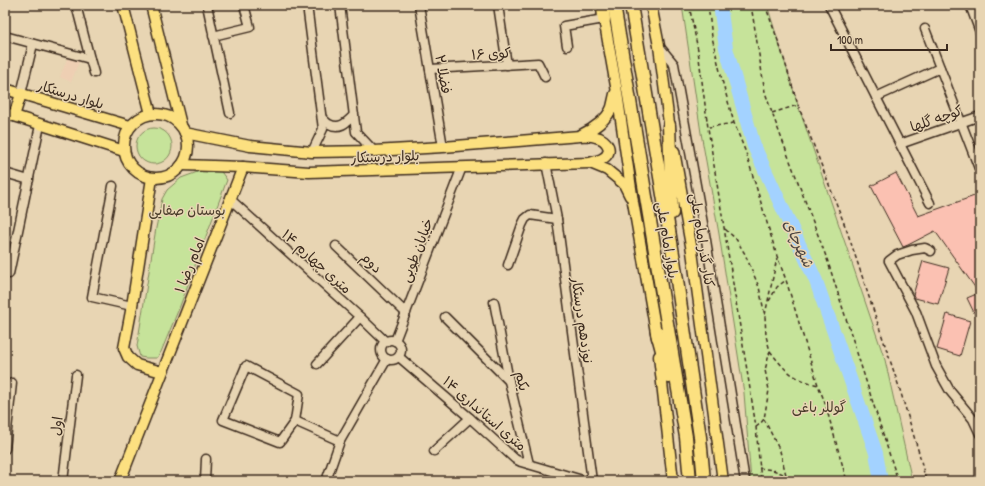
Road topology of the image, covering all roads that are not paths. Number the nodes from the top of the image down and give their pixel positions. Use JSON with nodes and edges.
{"nodes":[{"id":1,"x":76,"y":5,"type":"edge"},
{"id":2,"x":123,"y":5,"type":"edge"},
{"id":3,"x":151,"y":5,"type":"edge"},
{"id":4,"x":206,"y":5,"type":"edge"},
{"id":5,"x":244,"y":5,"type":"edge"},
{"id":6,"x":307,"y":5,"type":"edge"},
{"id":7,"x":340,"y":5,"type":"edge"},
{"id":8,"x":419,"y":5,"type":"edge"},
{"id":9,"x":498,"y":5,"type":"edge"},
{"id":10,"x":602,"y":5,"type":"edge"},
{"id":11,"x":614,"y":5,"type":"edge"},
{"id":12,"x":631,"y":5,"type":"edge"},
{"id":13,"x":651,"y":5,"type":"edge"},
{"id":14,"x":829,"y":5,"type":"edge"},
{"id":15,"x":970,"y":5,"type":"edge"},
{"id":16,"x":604,"y":19,"type":"junction"},
{"id":17,"x":925,"y":29,"type":"dead end"},
{"id":18,"x":980,"y":32,"type":"edge"},
{"id":19,"x":5,"y":36,"type":"edge"},
{"id":20,"x":213,"y":36,"type":"junction"},
{"id":21,"x":33,"y":44,"type":"junction"},
{"id":22,"x":567,"y":46,"type":"dead end"},
{"id":23,"x":659,"y":46,"type":"junction"},
{"id":24,"x":90,"y":60,"type":"junction"},
{"id":25,"x":507,"y":65,"type":"junction"},
{"id":26,"x":940,"y":68,"type":"junction"},
{"id":27,"x":430,"y":69,"type":"junction"},
{"id":28,"x":94,"y":73,"type":"dead end"},
{"id":29,"x":545,"y":77,"type":"dead end"},
{"id":30,"x":616,"y":86,"type":"junction"},
{"id":31,"x":5,"y":89,"type":"edge"},
{"id":32,"x":21,"y":94,"type":"junction"},
{"id":33,"x":876,"y":97,"type":"junction"},
{"id":34,"x":151,"y":114,"type":"junction"},
{"id":35,"x":230,"y":114,"type":"dead end"},
{"id":36,"x":10,"y":115,"type":"edge"},
{"id":37,"x":354,"y":115,"type":"junction"},
{"id":38,"x":980,"y":116,"type":"edge"},
{"id":39,"x":322,"y":118,"type":"junction"},
{"id":40,"x":961,"y":122,"type":"junction"},
{"id":41,"x":669,"y":124,"type":"junction"},
{"id":42,"x":40,"y":125,"type":"junction"},
{"id":43,"x":130,"y":126,"type":"junction"},
{"id":44,"x":183,"y":129,"type":"junction"},
{"id":45,"x":580,"y":136,"type":"junction"},
{"id":46,"x":900,"y":144,"type":"junction"},
{"id":47,"x":443,"y":147,"type":"junction"},
{"id":48,"x":124,"y":151,"type":"junction"},
{"id":49,"x":374,"y":151,"type":"junction"},
{"id":50,"x":312,"y":152,"type":"junction"},
{"id":51,"x":590,"y":162,"type":"junction"},
{"id":52,"x":546,"y":163,"type":"junction"},
{"id":53,"x":182,"y":165,"type":"junction"},
{"id":54,"x":242,"y":167,"type":"junction"},
{"id":55,"x":462,"y":167,"type":"junction"},
{"id":56,"x":980,"y":170,"type":"edge"},
{"id":57,"x":5,"y":173,"type":"edge"},
{"id":58,"x":152,"y":178,"type":"junction"},
{"id":59,"x":29,"y":180,"type":"junction"},
{"id":60,"x":113,"y":186,"type":"dead end"},
{"id":61,"x":230,"y":199,"type":"junction"},
{"id":62,"x":633,"y":202,"type":"junction"},
{"id":63,"x":930,"y":203,"type":"dead end"},
{"id":64,"x":557,"y":219,"type":"junction"},
{"id":65,"x":336,"y":246,"type":"dead end"},
{"id":66,"x":931,"y":250,"type":"dead end"},
{"id":67,"x":674,"y":260,"type":"junction"},
{"id":68,"x":508,"y":265,"type":"dead end"},
{"id":69,"x":8,"y":274,"type":"dead end"},
{"id":70,"x":494,"y":302,"type":"dead end"},
{"id":71,"x":132,"y":306,"type":"junction"},
{"id":72,"x":406,"y":313,"type":"junction"},
{"id":73,"x":360,"y":317,"type":"junction"},
{"id":74,"x":445,"y":318,"type":"dead end"},
{"id":75,"x":657,"y":332,"type":"junction"},
{"id":76,"x":390,"y":342,"type":"junction"},
{"id":77,"x":399,"y":357,"type":"junction"},
{"id":78,"x":387,"y":359,"type":"junction"},
{"id":79,"x":317,"y":364,"type":"dead end"},
{"id":80,"x":162,"y":372,"type":"junction"},
{"id":81,"x":76,"y":375,"type":"dead end"},
{"id":82,"x":509,"y":381,"type":"junction"},
{"id":83,"x":12,"y":383,"type":"dead end"},
{"id":84,"x":470,"y":418,"type":"junction"},
{"id":85,"x":295,"y":421,"type":"junction"},
{"id":86,"x":980,"y":434,"type":"edge"},
{"id":87,"x":686,"y":437,"type":"junction"},
{"id":88,"x":340,"y":440,"type":"junction"},
{"id":89,"x":5,"y":449,"type":"edge"},
{"id":90,"x":434,"y":451,"type":"dead end"},
{"id":91,"x":206,"y":459,"type":"dead end"},
{"id":92,"x":529,"y":464,"type":"junction"},
{"id":93,"x":63,"y":481,"type":"edge"},
{"id":94,"x":120,"y":481,"type":"edge"},
{"id":95,"x":205,"y":481,"type":"edge"},
{"id":96,"x":326,"y":481,"type":"edge"},
{"id":97,"x":586,"y":481,"type":"edge"},
{"id":98,"x":592,"y":481,"type":"edge"},
{"id":99,"x":673,"y":481,"type":"edge"},
{"id":100,"x":690,"y":481,"type":"edge"},
{"id":101,"x":704,"y":481,"type":"edge"},
{"id":102,"x":723,"y":481,"type":"edge"},
{"id":103,"x":745,"y":481,"type":"edge"}],
"edges":[{"from":1,"to":24,"type":"street"},
{"from":2,"to":34,"type":"main road"},
{"from":3,"to":44,"type":"main road"},
{"from":4,"to":20,"type":"street"},
{"from":5,"to":20,"type":"street"},
{"from":6,"to":39,"type":"street"},
{"from":7,"to":37,"type":"street"},
{"from":8,"to":27,"type":"street","name":"فضلا ۲"},
{"from":9,"to":25,"type":"street"},
{"from":10,"to":16,"type":"highway"},
{"from":11,"to":87,"type":"highway","name":"بلوار امام علی"},
{"from":12,"to":67,"type":"highway","name":"بلوار امام علی"},
{"from":13,"to":23,"type":"main road","name":"کنار گذر امام علی"},
{"from":14,"to":33,"type":"street"},
{"from":15,"to":18,"type":"street"},
{"from":16,"to":22,"type":"street"},
{"from":16,"to":30,"type":"main road"},
{"from":17,"to":26,"type":"street"},
{"from":19,"to":21,"type":"street"},
{"from":20,"to":35,"type":"street"},
{"from":21,"to":24,"type":"street"},
{"from":21,"to":32,"type":"street"},
{"from":23,"to":41,"type":"main road","name":"کنار گذر امام علی"},
{"from":23,"to":103,"type":"street"},
{"from":24,"to":28,"type":"street"},
{"from":25,"to":27,"type":"street","name":"کوی ۱۶"},
{"from":25,"to":29,"type":"street","name":"کوی ۱۶"},
{"from":26,"to":33,"type":"street"},
{"from":26,"to":40,"type":"street"},
{"from":27,"to":47,"type":"street","name":"فضلا ۲"},
{"from":30,"to":45,"type":"main road"},
{"from":30,"to":62,"type":"main road"},
{"from":31,"to":32,"type":"main road","name":"بلوار درستکار"},
{"from":32,"to":36,"type":"main road"},
{"from":32,"to":43,"type":"main road","name":"بلوار درستکار"},
{"from":33,"to":46,"type":"street"},
{"from":34,"to":43,"type":"main road"},
{"from":34,"to":44,"type":"main road"},
{"from":36,"to":42,"type":"main road"},
{"from":37,"to":39,"type":"street"},
{"from":37,"to":49,"type":"street"},
{"from":38,"to":40,"type":"street","name":"کوچه گلها"},
{"from":39,"to":50,"type":"street"},
{"from":40,"to":46,"type":"street","name":"کوچه گلها"},
{"from":40,"to":56,"type":"street"},
{"from":41,"to":67,"type":"highway"},
{"from":41,"to":102,"type":"main road","name":"کنار گذر امام علی"},
{"from":42,"to":48,"type":"main road"},
{"from":42,"to":59,"type":"street"},
{"from":43,"to":48,"type":"main road"},
{"from":44,"to":50,"type":"main road","name":"بلوار درستکار"},
{"from":44,"to":53,"type":"main road"},
{"from":45,"to":47,"type":"main road","name":"بلوار درستکار"},
{"from":45,"to":51,"type":"main road","name":"بلوار درستکار"},
{"from":46,"to":63,"type":"street"},
{"from":47,"to":49,"type":"main road","name":"بلوار درستکار"},
{"from":48,"to":58,"type":"main road"},
{"from":49,"to":50,"type":"main road","name":"بلوار درستکار"},
{"from":51,"to":52,"type":"main road","name":"بلوار درستکار"},
{"from":51,"to":62,"type":"main road"},
{"from":52,"to":55,"type":"main road","name":"بلوار درستکار"},
{"from":52,"to":64,"type":"street","name":"نوزدهم درستکار"},
{"from":53,"to":54,"type":"main road","name":"بلوار درستکار"},
{"from":53,"to":58,"type":"main road"},
{"from":54,"to":55,"type":"main road","name":"بلوار درستکار"},
{"from":54,"to":61,"type":"main road","name":"امام رضا ۱"},
{"from":55,"to":72,"type":"street","name":"خیابان طوبی"},
{"from":57,"to":59,"type":"street"},
{"from":58,"to":71,"type":"main road"},
{"from":59,"to":69,"type":"street"},
{"from":60,"to":71,"type":"street"},
{"from":61,"to":73,"type":"street","name":"۱۴ متری چهارم"},
{"from":61,"to":80,"type":"main road","name":"امام رضا ۱"},
{"from":62,"to":75,"type":"main road"},
{"from":64,"to":68,"type":"street"},
{"from":64,"to":98,"type":"street","name":"نوزدهم درستکار"},
{"from":65,"to":72,"type":"street","name":"دوم"},
{"from":66,"to":86,"type":"street"},
{"from":67,"to":101,"type":"highway","name":"بلوار امام علی"},
{"from":70,"to":82,"type":"street","name":"یکم"},
{"from":71,"to":80,"type":"main road"},
{"from":72,"to":76,"type":"street","name":"خیابان طوبی"},
{"from":73,"to":76,"type":"street","name":"۱۴ متری چهارم"},
{"from":73,"to":79,"type":"street"},
{"from":74,"to":82,"type":"street"},
{"from":75,"to":87,"type":"highway"},
{"from":75,"to":99,"type":"main road"},
{"from":76,"to":77,"type":"street"},
{"from":76,"to":78,"type":"street"},
{"from":77,"to":78,"type":"street"},
{"from":77,"to":84,"type":"street","name":"۱۴ متری استانداری"},
{"from":78,"to":88,"type":"street"},
{"from":80,"to":94,"type":"main road","name":"امام رضا ۱"},
{"from":81,"to":93,"type":"street","name":"اول"},
{"from":82,"to":92,"type":"street","name":"یکم"},
{"from":83,"to":89,"type":"street"},
{"from":84,"to":90,"type":"street"},
{"from":84,"to":92,"type":"street","name":"۱۴ متری استانداری"},
{"from":85,"to":85,"type":"street"},
{"from":85,"to":88,"type":"street"},
{"from":87,"to":100,"type":"highway","name":"بلوار امام علی"},
{"from":88,"to":96,"type":"street"},
{"from":91,"to":95,"type":"street"},
{"from":92,"to":97,"type":"street","name":"۱۴ متری استانداری"}]}
